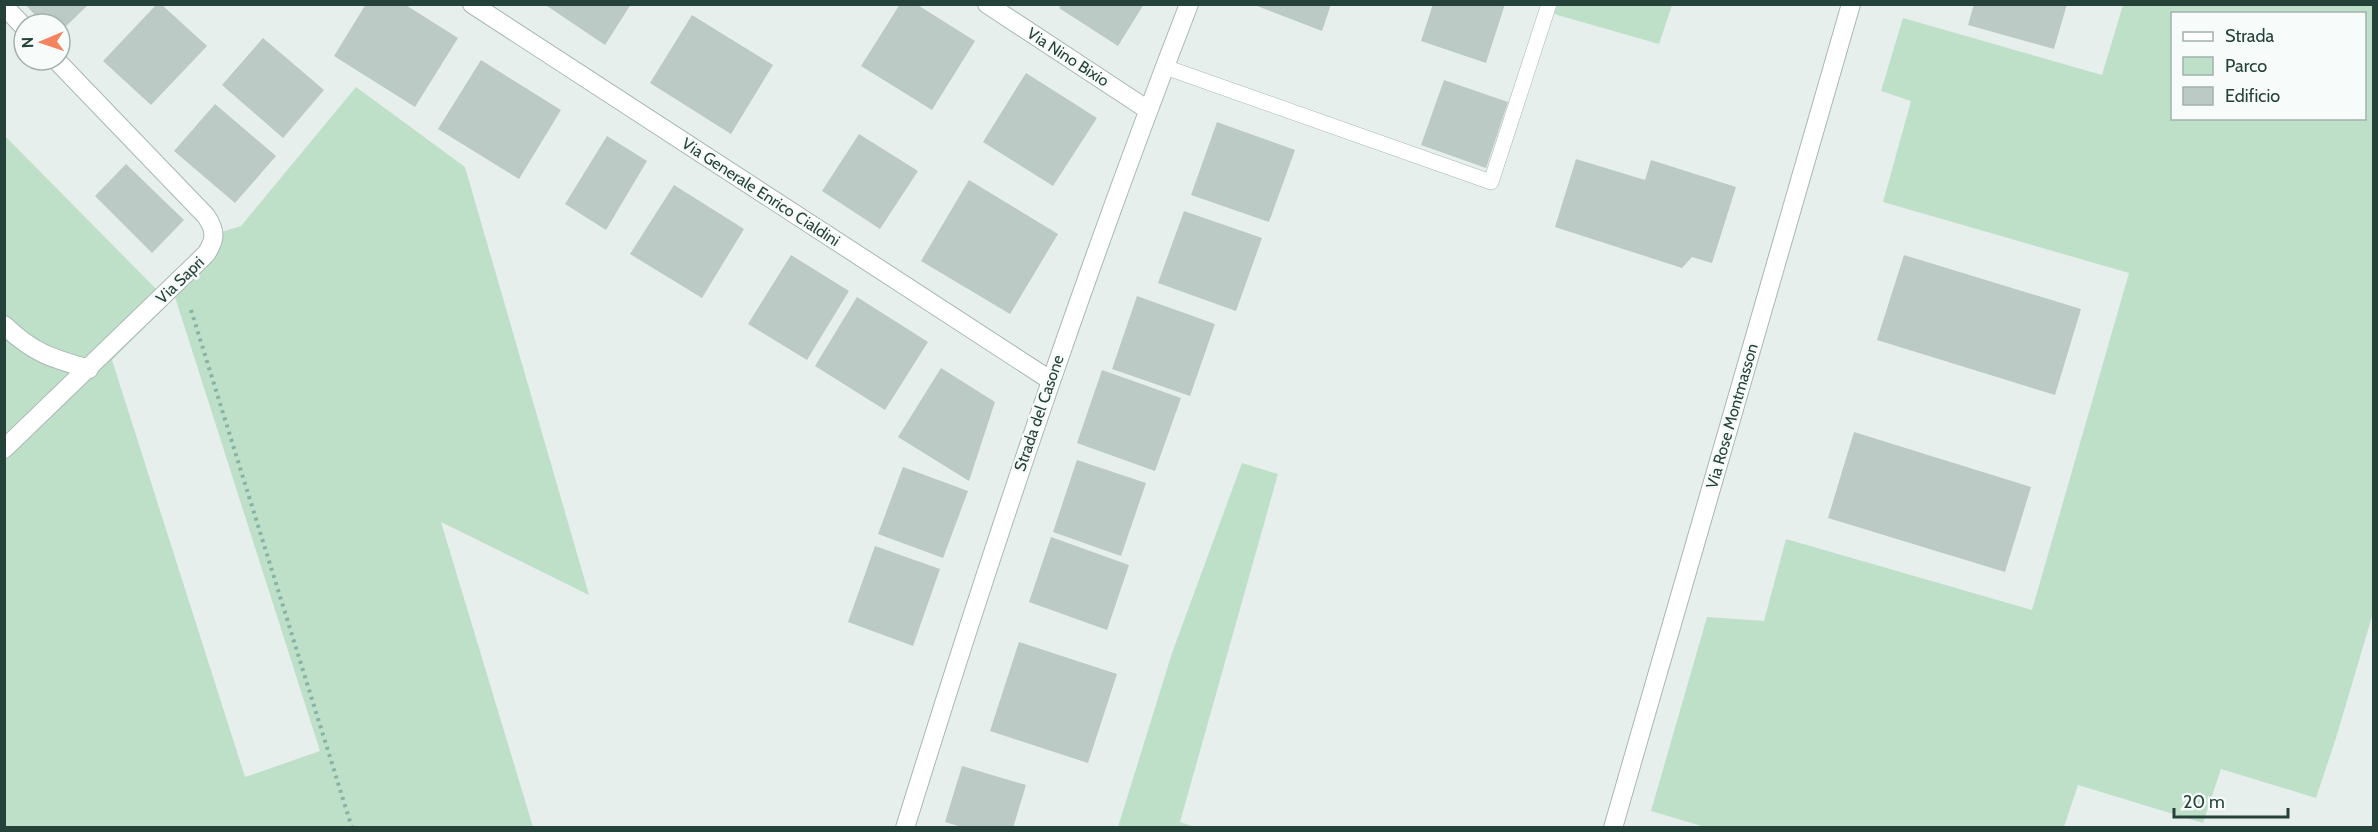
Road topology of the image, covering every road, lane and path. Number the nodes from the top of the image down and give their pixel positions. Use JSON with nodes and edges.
{"nodes":[{"id":1,"x":472,"y":4,"type":"edge"},
{"id":2,"x":987,"y":4,"type":"edge"},
{"id":3,"x":1189,"y":4,"type":"edge"},
{"id":4,"x":1549,"y":4,"type":"edge"},
{"id":5,"x":1851,"y":4,"type":"edge"},
{"id":6,"x":1165,"y":67,"type":"junction"},
{"id":7,"x":68,"y":72,"type":"edge"},
{"id":8,"x":1148,"y":110,"type":"junction"},
{"id":9,"x":181,"y":279,"type":"junction"},
{"id":10,"x":4,"y":325,"type":"edge"},
{"id":11,"x":89,"y":369,"type":"junction"},
{"id":12,"x":1050,"y":380,"type":"junction"},
{"id":13,"x":4,"y":449,"type":"edge"},
{"id":14,"x":352,"y":828,"type":"edge"},
{"id":15,"x":905,"y":828,"type":"edge"},
{"id":16,"x":1613,"y":828,"type":"edge"}],
"edges":[{"from":1,"to":12,"type":"street","name":"Via Generale Enrico Cialdini"},
{"from":2,"to":8,"type":"street","name":"Via Nino Bixio"},
{"from":3,"to":6,"type":"street","name":"Strada del Casone"},
{"from":4,"to":6,"type":"lane"},
{"from":5,"to":16,"type":"street","name":"Via Rose Montmasson"},
{"from":6,"to":8,"type":"street","name":"Strada del Casone"},
{"from":7,"to":9,"type":"street","name":"Via Sapri"},
{"from":8,"to":12,"type":"street","name":"Strada del Casone"},
{"from":9,"to":11,"type":"street","name":"Via Sapri"},
{"from":9,"to":14,"type":"path"},
{"from":10,"to":11,"type":"street"},
{"from":11,"to":13,"type":"street","name":"Via Sapri"},
{"from":12,"to":15,"type":"street","name":"Strada del Casone"}]}
